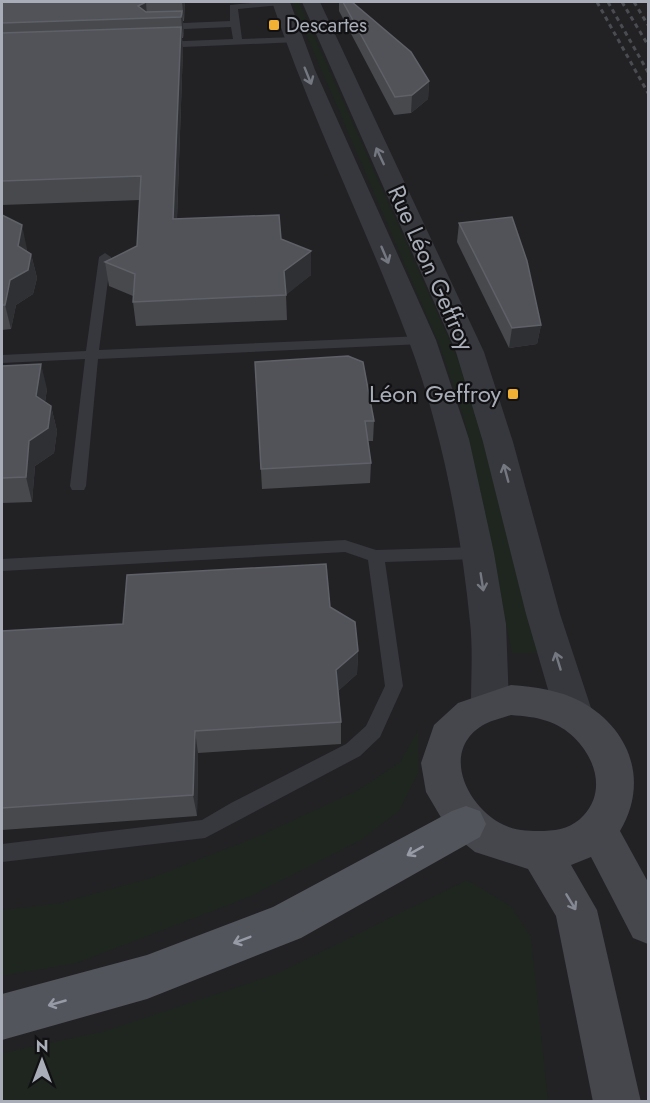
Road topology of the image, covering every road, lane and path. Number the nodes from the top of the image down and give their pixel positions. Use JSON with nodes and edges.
{"nodes":[{"id":1,"x":281,"y":2,"type":"edge"},
{"id":2,"x":311,"y":2,"type":"edge"},
{"id":3,"x":235,"y":24,"type":"junction"},
{"id":4,"x":148,"y":28,"type":"edge"},
{"id":5,"x":295,"y":40,"type":"junction"},
{"id":6,"x":238,"y":42,"type":"junction"},
{"id":7,"x":145,"y":45,"type":"edge"},
{"id":8,"x":105,"y":257,"type":"dead end"},
{"id":9,"x":422,"y":340,"type":"junction"},
{"id":10,"x":92,"y":354,"type":"junction"},
{"id":11,"x":2,"y":359,"type":"edge"},
{"id":12,"x":78,"y":486,"type":"dead end"},
{"id":13,"x":477,"y":553,"type":"junction"},
{"id":14,"x":376,"y":556,"type":"junction"},
{"id":15,"x":2,"y":564,"type":"edge"},
{"id":16,"x":490,"y":704,"type":"junction"},
{"id":17,"x":575,"y":717,"type":"junction"},
{"id":18,"x":466,"y":824,"type":"junction"},
{"id":19,"x":598,"y":831,"type":"junction"},
{"id":20,"x":540,"y":852,"type":"junction"},
{"id":21,"x":2,"y":853,"type":"edge"},
{"id":22,"x":648,"y":923,"type":"edge"},
{"id":23,"x":2,"y":1017,"type":"edge"},
{"id":24,"x":617,"y":1101,"type":"edge"}],
"edges":[{"from":1,"to":3,"type":"lane"},
{"from":1,"to":5,"type":"street","name":"Rue Léon Geffroy"},
{"from":17,"to":2,"type":"street","name":"Rue Léon Geffroy","one_way":true},
{"from":3,"to":4,"type":"lane"},
{"from":3,"to":6,"type":"lane"},
{"from":5,"to":6,"type":"lane"},
{"from":5,"to":9,"type":"street","name":"Rue Léon Geffroy","one_way":true},
{"from":6,"to":7,"type":"lane"},
{"from":8,"to":10,"type":"lane"},
{"from":9,"to":10,"type":"lane"},
{"from":9,"to":13,"type":"street","name":"Rue Léon Geffroy"},
{"from":10,"to":11,"type":"lane"},
{"from":10,"to":12,"type":"lane"},
{"from":13,"to":14,"type":"lane"},
{"from":13,"to":16,"type":"street","name":"Rue Léon Geffroy","one_way":true},
{"from":14,"to":15,"type":"lane"},
{"from":14,"to":21,"type":"lane"},
{"from":16,"to":17,"type":"main road"},
{"from":16,"to":18,"type":"main road"},
{"from":17,"to":19,"type":"main road"},
{"from":18,"to":20,"type":"main road"},
{"from":18,"to":23,"type":"main road","one_way":true},
{"from":19,"to":20,"type":"main road"},
{"from":19,"to":22,"type":"main road"},
{"from":20,"to":24,"type":"main road","one_way":true}]}
